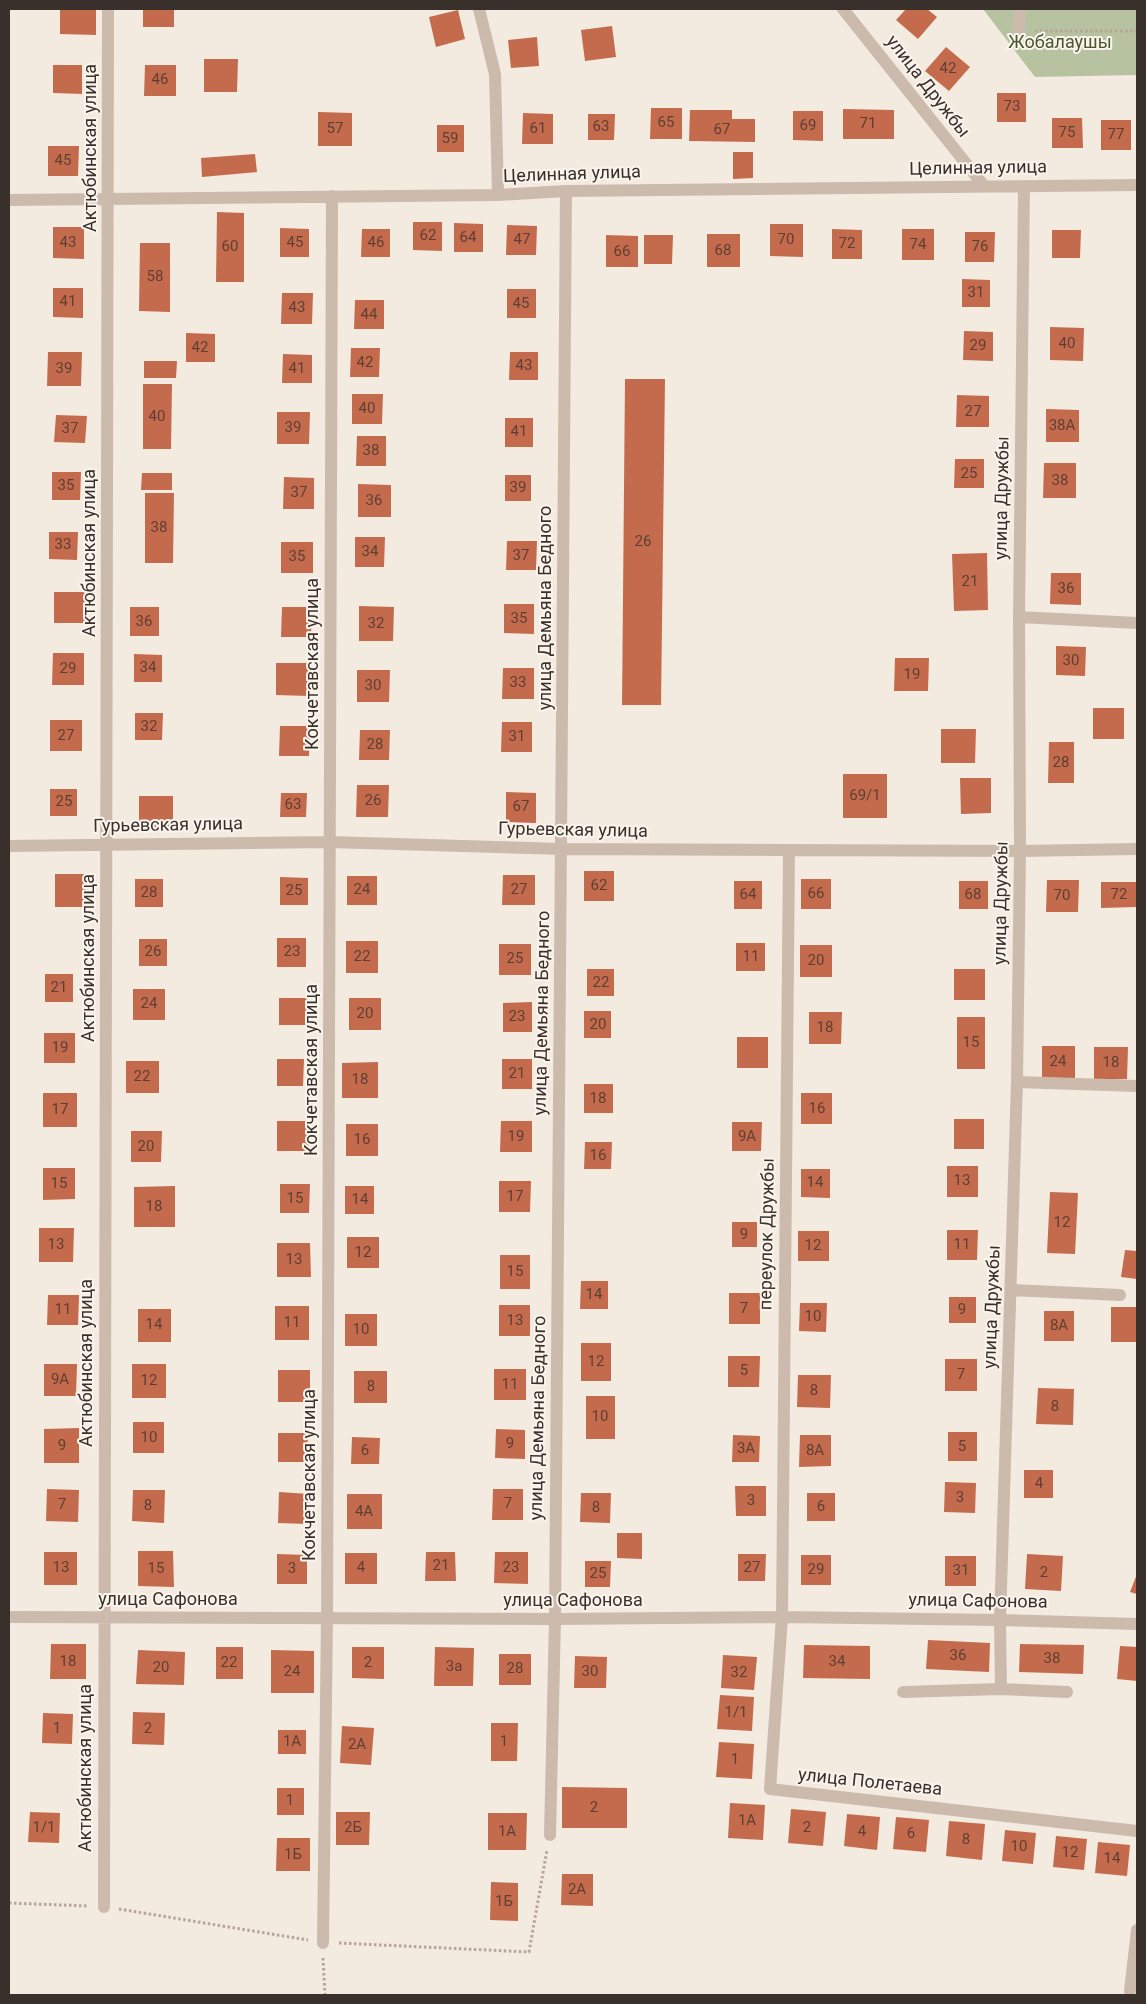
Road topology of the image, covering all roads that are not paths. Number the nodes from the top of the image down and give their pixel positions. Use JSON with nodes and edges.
{"nodes":[{"id":1,"x":108,"y":9,"type":"edge"},
{"id":2,"x":479,"y":9,"type":"edge"},
{"id":3,"x":843,"y":9,"type":"edge"},
{"id":4,"x":1020,"y":9,"type":"edge"},
{"id":5,"x":1018,"y":31,"type":"road end"},
{"id":6,"x":1137,"y":185,"type":"edge"},
{"id":7,"x":984,"y":186,"type":"junction"},
{"id":8,"x":1024,"y":186,"type":"junction"},
{"id":9,"x":566,"y":191,"type":"junction"},
{"id":10,"x":498,"y":194,"type":"junction"},
{"id":11,"x":332,"y":196,"type":"junction"},
{"id":12,"x":9,"y":200,"type":"edge"},
{"id":13,"x":108,"y":200,"type":"junction"},
{"id":14,"x":1019,"y":617,"type":"junction"},
{"id":15,"x":1137,"y":623,"type":"edge"},
{"id":16,"x":330,"y":842,"type":"junction"},
{"id":17,"x":107,"y":844,"type":"junction"},
{"id":18,"x":9,"y":846,"type":"edge"},
{"id":19,"x":562,"y":849,"type":"junction"},
{"id":20,"x":1137,"y":849,"type":"edge"},
{"id":21,"x":789,"y":850,"type":"junction"},
{"id":22,"x":1020,"y":851,"type":"junction"},
{"id":23,"x":1017,"y":1082,"type":"junction"},
{"id":24,"x":1137,"y":1086,"type":"edge"},
{"id":25,"x":1011,"y":1290,"type":"junction"},
{"id":26,"x":1120,"y":1295,"type":"dead end"},
{"id":27,"x":9,"y":1616,"type":"edge"},
{"id":28,"x":327,"y":1617,"type":"junction"},
{"id":29,"x":782,"y":1617,"type":"junction"},
{"id":30,"x":104,"y":1618,"type":"junction"},
{"id":31,"x":555,"y":1619,"type":"junction"},
{"id":32,"x":1000,"y":1620,"type":"junction"},
{"id":33,"x":1137,"y":1624,"type":"edge"},
{"id":34,"x":1001,"y":1689,"type":"junction"},
{"id":35,"x":903,"y":1692,"type":"dead end"},
{"id":36,"x":1067,"y":1692,"type":"dead end"},
{"id":37,"x":1137,"y":1831,"type":"edge"},
{"id":38,"x":550,"y":1834,"type":"dead end"},
{"id":39,"x":104,"y":1906,"type":"dead end"},
{"id":40,"x":1137,"y":1930,"type":"edge"},
{"id":41,"x":323,"y":1943,"type":"road end"},
{"id":42,"x":1130,"y":1991,"type":"dead end"}],
"edges":[{"from":1,"to":13,"type":"street","name":"Актюбинская улица"},
{"from":2,"to":10,"type":"street"},
{"from":3,"to":7,"type":"street","name":"улица Дружбы"},
{"from":4,"to":5,"type":"street"},
{"from":6,"to":8,"type":"street","name":"Целинная улица"},
{"from":7,"to":8,"type":"street","name":"Целинная улица"},
{"from":7,"to":9,"type":"street","name":"Целинная улица"},
{"from":8,"to":14,"type":"street","name":"улица Дружбы"},
{"from":9,"to":10,"type":"street","name":"Целинная улица"},
{"from":9,"to":19,"type":"street","name":"улица Демьяна Бедного"},
{"from":10,"to":11,"type":"street","name":"Целинная улица"},
{"from":11,"to":13,"type":"street","name":"Целинная улица"},
{"from":11,"to":16,"type":"street","name":"Кокчетавская улица"},
{"from":12,"to":13,"type":"street","name":"Целинная улица"},
{"from":13,"to":17,"type":"street","name":"Актюбинская улица"},
{"from":14,"to":15,"type":"street"},
{"from":14,"to":22,"type":"street","name":"улица Дружбы"},
{"from":16,"to":17,"type":"street","name":"Гурьевская улица"},
{"from":16,"to":19,"type":"street","name":"Гурьевская улица"},
{"from":16,"to":28,"type":"street","name":"Кокчетавская улица"},
{"from":17,"to":18,"type":"street","name":"Гурьевская улица"},
{"from":17,"to":30,"type":"street","name":"Актюбинская улица"},
{"from":19,"to":21,"type":"street","name":"Гурьевская улица"},
{"from":19,"to":31,"type":"street","name":"улица Демьяна Бедного"},
{"from":20,"to":22,"type":"street","name":"Гурьевская улица"},
{"from":21,"to":22,"type":"street","name":"Гурьевская улица"},
{"from":21,"to":29,"type":"street","name":"переулок Дружбы"},
{"from":22,"to":23,"type":"street","name":"улица Дружбы"},
{"from":23,"to":24,"type":"street"},
{"from":23,"to":25,"type":"street","name":"улица Дружбы"},
{"from":25,"to":26,"type":"street"},
{"from":25,"to":32,"type":"street","name":"улица Дружбы"},
{"from":27,"to":30,"type":"street","name":"улица Сафонова"},
{"from":28,"to":30,"type":"street","name":"улица Сафонова"},
{"from":28,"to":31,"type":"street","name":"улица Сафонова"},
{"from":28,"to":41,"type":"street","name":"Кокчетавская улица"},
{"from":29,"to":31,"type":"street","name":"улица Сафонова"},
{"from":29,"to":32,"type":"street","name":"улица Сафонова"},
{"from":29,"to":37,"type":"street","name":"улица Полетаева"},
{"from":30,"to":39,"type":"street","name":"Актюбинская улица"},
{"from":31,"to":38,"type":"street","name":"улица Демьяна Бедного"},
{"from":32,"to":33,"type":"street","name":"улица Сафонова"},
{"from":32,"to":34,"type":"street","name":"улица Дружбы"},
{"from":34,"to":35,"type":"street"},
{"from":34,"to":36,"type":"street"},
{"from":40,"to":42,"type":"street"}]}
